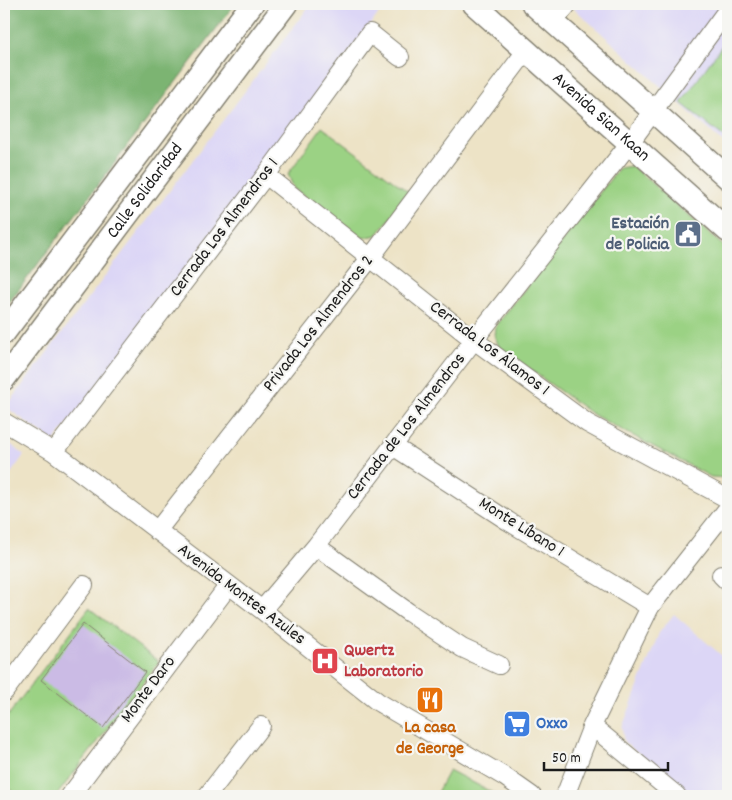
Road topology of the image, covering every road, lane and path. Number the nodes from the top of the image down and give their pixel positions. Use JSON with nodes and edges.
{"nodes":[{"id":1,"x":252,"y":4,"type":"edge"},
{"id":2,"x":286,"y":4,"type":"edge"},
{"id":3,"x":474,"y":4,"type":"edge"},
{"id":4,"x":533,"y":4,"type":"edge"},
{"id":5,"x":568,"y":4,"type":"edge"},
{"id":6,"x":728,"y":9,"type":"edge"},
{"id":7,"x":553,"y":22,"type":"junction"},
{"id":8,"x":526,"y":51,"type":"junction"},
{"id":9,"x":400,"y":57,"type":"dead end"},
{"id":10,"x":653,"y":112,"type":"junction"},
{"id":11,"x":629,"y":144,"type":"junction"},
{"id":12,"x":266,"y":175,"type":"junction"},
{"id":13,"x":728,"y":178,"type":"edge"},
{"id":14,"x":728,"y":231,"type":"edge"},
{"id":15,"x":371,"y":257,"type":"junction"},
{"id":16,"x":4,"y":334,"type":"edge"},
{"id":17,"x":474,"y":340,"type":"junction"},
{"id":18,"x":4,"y":379,"type":"edge"},
{"id":19,"x":4,"y":422,"type":"edge"},
{"id":20,"x":393,"y":446,"type":"junction"},
{"id":21,"x":54,"y":452,"type":"junction"},
{"id":22,"x":728,"y":499,"type":"edge"},
{"id":23,"x":728,"y":508,"type":"edge"},
{"id":24,"x":157,"y":531,"type":"junction"},
{"id":25,"x":316,"y":546,"type":"junction"},
{"id":26,"x":84,"y":585,"type":"dead end"},
{"id":27,"x":229,"y":585,"type":"junction"},
{"id":28,"x":650,"y":607,"type":"junction"},
{"id":29,"x":262,"y":610,"type":"junction"},
{"id":30,"x":499,"y":665,"type":"dead end"},
{"id":31,"x":4,"y":692,"type":"edge"},
{"id":32,"x":261,"y":726,"type":"dead end"},
{"id":33,"x":592,"y":726,"type":"junction"},
{"id":34,"x":70,"y":796,"type":"edge"},
{"id":35,"x":207,"y":796,"type":"edge"},
{"id":36,"x":532,"y":796,"type":"edge"},
{"id":37,"x":565,"y":796,"type":"edge"},
{"id":38,"x":677,"y":796,"type":"edge"}],
"edges":[{"from":1,"to":16,"type":"main road","name":"Calle Solidaridad"},
{"from":2,"to":18,"type":"main road","name":"Calle Solidaridad"},
{"from":3,"to":8,"type":"main road","name":"Avenida Sian Kaan"},
{"from":4,"to":7,"type":"main road"},
{"from":5,"to":7,"type":"street"},
{"from":6,"to":10,"type":"street","name":"Cerrada de Los Almendros"},
{"from":7,"to":10,"type":"main road"},
{"from":8,"to":11,"type":"main road","name":"Avenida Sian Kaan"},
{"from":8,"to":15,"type":"street","name":"Privada Los Almendros 2"},
{"from":9,"to":12,"type":"street","name":"Cerrada Los Almendros 1"},
{"from":10,"to":11,"type":"street","name":"Cerrada de Los Almendros"},
{"from":10,"to":13,"type":"main road"},
{"from":11,"to":14,"type":"main road","name":"Avenida Sian Kaan"},
{"from":11,"to":17,"type":"street","name":"Cerrada de Los Almendros"},
{"from":12,"to":15,"type":"street","name":"Cerrada Los Álamos 1"},
{"from":12,"to":21,"type":"street","name":"Cerrada Los Almendros 1"},
{"from":15,"to":17,"type":"street","name":"Cerrada Los Álamos 1"},
{"from":15,"to":24,"type":"street","name":"Privada Los Almendros 2"},
{"from":17,"to":20,"type":"street","name":"Cerrada de Los Almendros"},
{"from":17,"to":22,"type":"street","name":"Cerrada Los Álamos 1"},
{"from":19,"to":21,"type":"street","name":"Avenida Montes Azules"},
{"from":20,"to":25,"type":"street","name":"Cerrada de Los Almendros"},
{"from":20,"to":28,"type":"street","name":"Monte Líbano 1"},
{"from":21,"to":24,"type":"street","name":"Avenida Montes Azules"},
{"from":23,"to":28,"type":"street"},
{"from":24,"to":27,"type":"street","name":"Avenida Montes Azules"},
{"from":25,"to":29,"type":"street","name":"Cerrada de Los Almendros"},
{"from":25,"to":30,"type":"street"},
{"from":26,"to":31,"type":"street"},
{"from":27,"to":29,"type":"street","name":"Avenida Montes Azules"},
{"from":27,"to":34,"type":"street","name":"Monte Daro"},
{"from":28,"to":33,"type":"street"},
{"from":29,"to":36,"type":"street","name":"Avenida Montes Azules"},
{"from":32,"to":35,"type":"street"},
{"from":33,"to":37,"type":"street"},
{"from":33,"to":38,"type":"street"}]}
